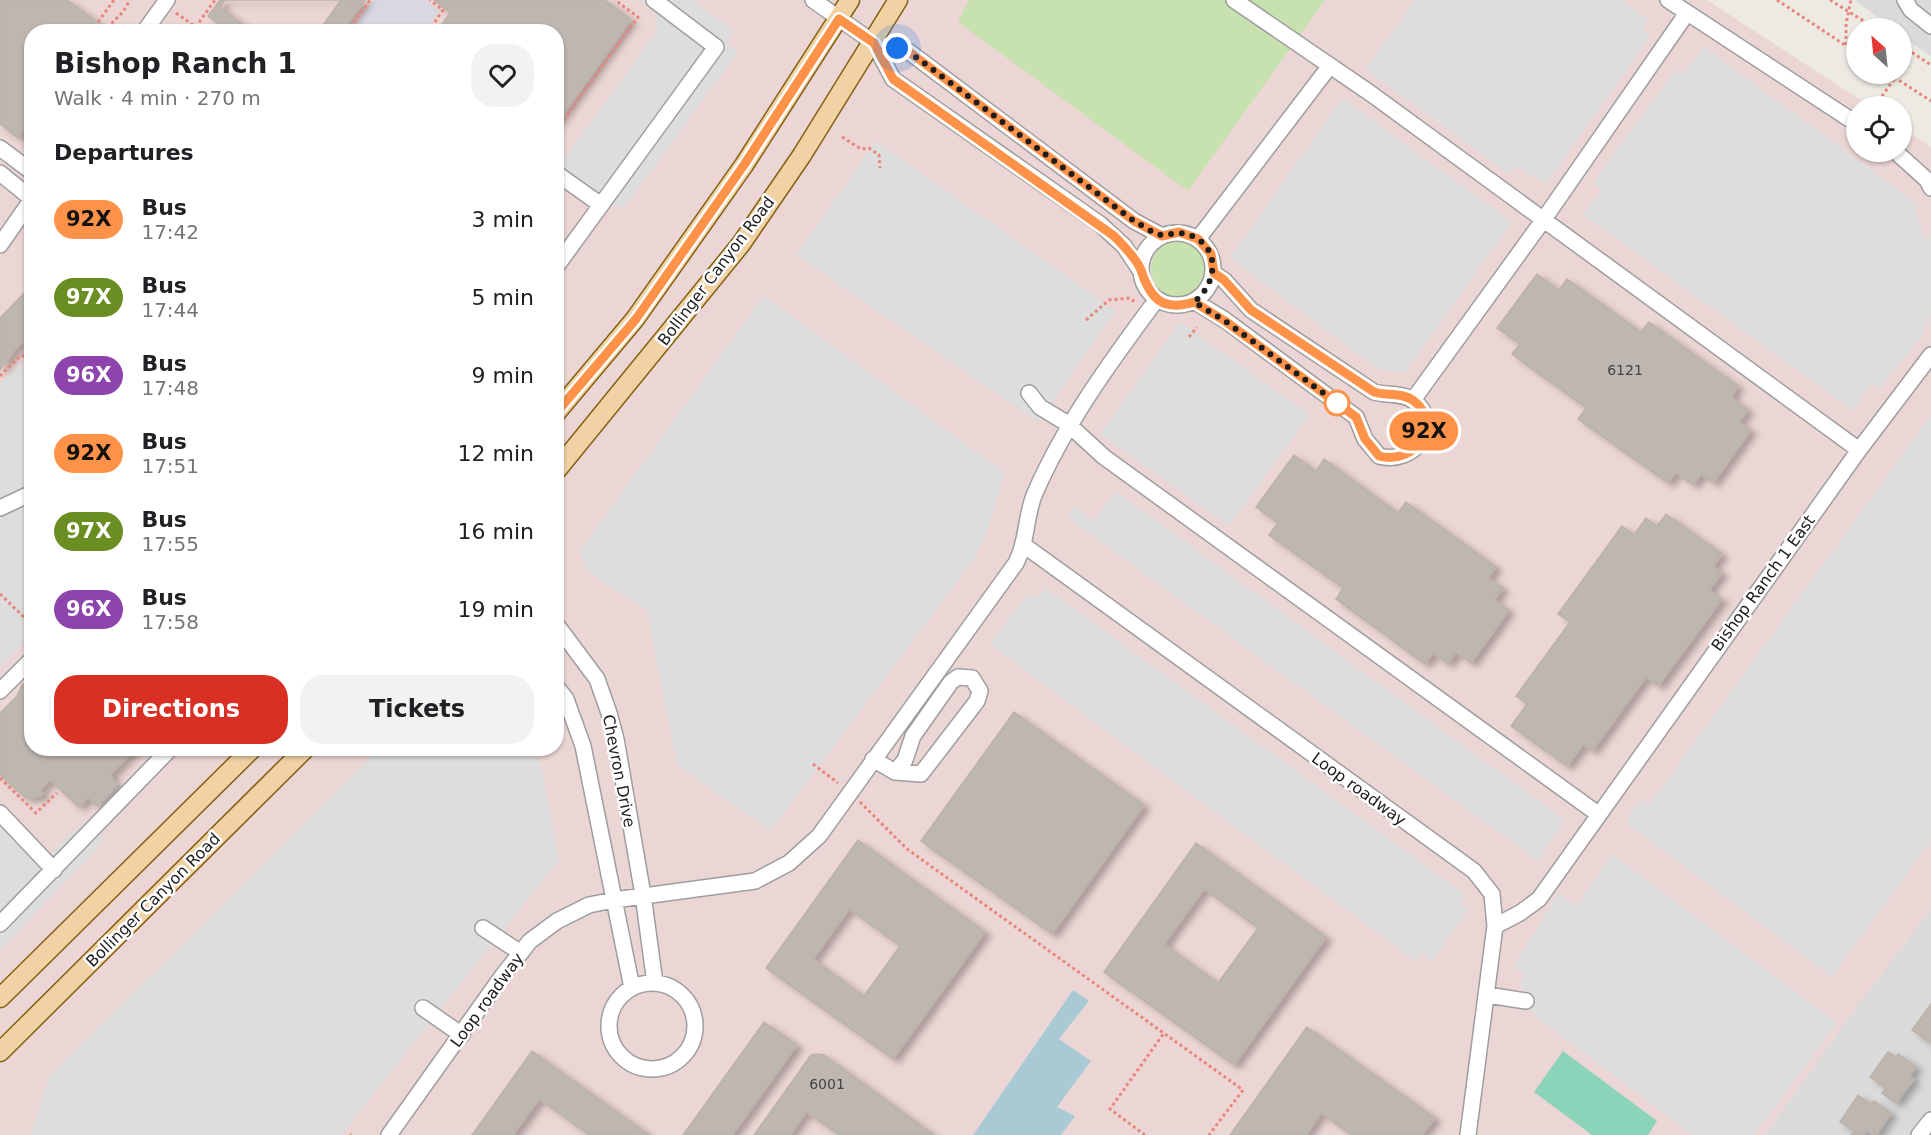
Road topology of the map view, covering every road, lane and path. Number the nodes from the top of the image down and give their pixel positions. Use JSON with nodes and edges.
{"nodes":[{"id":1,"x":114,"y":0,"type":"edge"},
{"id":2,"x":130,"y":0,"type":"edge"},
{"id":3,"x":167,"y":0,"type":"edge"},
{"id":4,"x":215,"y":0,"type":"edge"},
{"id":5,"x":370,"y":0,"type":"edge"},
{"id":6,"x":430,"y":0,"type":"edge"},
{"id":7,"x":615,"y":0,"type":"edge"},
{"id":8,"x":654,"y":0,"type":"edge"},
{"id":9,"x":813,"y":0,"type":"edge"},
{"id":10,"x":850,"y":0,"type":"edge"},
{"id":11,"x":898,"y":0,"type":"edge"},
{"id":12,"x":1234,"y":0,"type":"edge"},
{"id":13,"x":1668,"y":0,"type":"edge"},
{"id":14,"x":1777,"y":0,"type":"edge"},
{"id":15,"x":1830,"y":0,"type":"edge"},
{"id":16,"x":1851,"y":0,"type":"edge"},
{"id":17,"x":1905,"y":0,"type":"edge"},
{"id":18,"x":1687,"y":13,"type":"junction"},
{"id":19,"x":1848,"y":13,"type":"junction"},
{"id":20,"x":1848,"y":18,"type":"edge"},
{"id":21,"x":1857,"y":18,"type":"edge"},
{"id":22,"x":839,"y":19,"type":"junction"},
{"id":23,"x":98,"y":22,"type":"dead end"},
{"id":24,"x":112,"y":24,"type":"edge"},
{"id":25,"x":150,"y":24,"type":"edge"},
{"id":26,"x":197,"y":24,"type":"edge"},
{"id":27,"x":353,"y":24,"type":"edge"},
{"id":28,"x":433,"y":24,"type":"edge"},
{"id":29,"x":1931,"y":26,"type":"edge"},
{"id":30,"x":874,"y":43,"type":"junction"},
{"id":31,"x":1846,"y":45,"type":"edge"},
{"id":32,"x":1912,"y":53,"type":"edge"},
{"id":33,"x":1931,"y":65,"type":"edge"},
{"id":34,"x":1329,"y":67,"type":"junction"},
{"id":35,"x":1904,"y":84,"type":"edge"},
{"id":36,"x":1931,"y":101,"type":"edge"},
{"id":37,"x":1846,"y":116,"type":"edge"},
{"id":38,"x":564,"y":119,"type":"edge"},
{"id":39,"x":842,"y":137,"type":"dead end"},
{"id":40,"x":0,"y":148,"type":"edge"},
{"id":41,"x":1907,"y":162,"type":"edge"},
{"id":42,"x":24,"y":166,"type":"edge"},
{"id":43,"x":880,"y":168,"type":"dead end"},
{"id":44,"x":0,"y":173,"type":"edge"},
{"id":45,"x":564,"y":179,"type":"edge"},
{"id":46,"x":1931,"y":188,"type":"edge"},
{"id":47,"x":24,"y":193,"type":"edge"},
{"id":48,"x":601,"y":206,"type":"junction"},
{"id":49,"x":24,"y":209,"type":"edge"},
{"id":50,"x":1544,"y":219,"type":"junction"},
{"id":51,"x":1162,"y":236,"type":"junction"},
{"id":52,"x":1198,"y":239,"type":"junction"},
{"id":53,"x":0,"y":245,"type":"edge"},
{"id":54,"x":564,"y":256,"type":"edge"},
{"id":55,"x":1140,"y":270,"type":"junction"},
{"id":56,"x":1214,"y":273,"type":"junction"},
{"id":57,"x":1157,"y":299,"type":"junction"},
{"id":58,"x":1194,"y":302,"type":"junction"},
{"id":59,"x":1137,"y":304,"type":"dead end"},
{"id":60,"x":1086,"y":320,"type":"dead end"},
{"id":61,"x":1197,"y":327,"type":"dead end"},
{"id":62,"x":1189,"y":337,"type":"dead end"},
{"id":63,"x":1931,"y":355,"type":"edge"},
{"id":64,"x":24,"y":356,"type":"edge"},
{"id":65,"x":0,"y":376,"type":"edge"},
{"id":66,"x":1029,"y":393,"type":"dead end"},
{"id":67,"x":1413,"y":400,"type":"junction"},
{"id":68,"x":564,"y":404,"type":"edge"},
{"id":69,"x":1068,"y":424,"type":"junction"},
{"id":70,"x":1859,"y":450,"type":"junction"},
{"id":71,"x":564,"y":461,"type":"edge"},
{"id":72,"x":24,"y":497,"type":"edge"},
{"id":73,"x":0,"y":508,"type":"edge"},
{"id":74,"x":1025,"y":546,"type":"junction"},
{"id":75,"x":0,"y":594,"type":"edge"},
{"id":76,"x":24,"y":617,"type":"edge"},
{"id":77,"x":564,"y":635,"type":"edge"},
{"id":78,"x":24,"y":667,"type":"edge"},
{"id":79,"x":0,"y":691,"type":"edge"},
{"id":80,"x":564,"y":703,"type":"edge"},
{"id":81,"x":163,"y":756,"type":"edge"},
{"id":82,"x":245,"y":756,"type":"edge"},
{"id":83,"x":298,"y":756,"type":"edge"},
{"id":84,"x":873,"y":759,"type":"junction"},
{"id":85,"x":813,"y":764,"type":"dead end"},
{"id":86,"x":895,"y":772,"type":"junction"},
{"id":87,"x":0,"y":777,"type":"edge"},
{"id":88,"x":838,"y":783,"type":"dead end"},
{"id":89,"x":57,"y":792,"type":"dead end"},
{"id":90,"x":856,"y":799,"type":"dead end"},
{"id":91,"x":0,"y":813,"type":"edge"},
{"id":92,"x":1598,"y":814,"type":"junction"},
{"id":93,"x":54,"y":870,"type":"junction"},
{"id":94,"x":643,"y":895,"type":"junction"},
{"id":95,"x":614,"y":900,"type":"junction"},
{"id":96,"x":0,"y":924,"type":"edge"},
{"id":97,"x":1496,"y":926,"type":"junction"},
{"id":98,"x":483,"y":928,"type":"dead end"},
{"id":99,"x":521,"y":953,"type":"junction"},
{"id":100,"x":655,"y":983,"type":"junction"},
{"id":101,"x":632,"y":988,"type":"junction"},
{"id":102,"x":1488,"y":995,"type":"junction"},
{"id":103,"x":0,"y":998,"type":"edge"},
{"id":104,"x":1526,"y":1001,"type":"dead end"},
{"id":105,"x":423,"y":1008,"type":"dead end"},
{"id":106,"x":1164,"y":1034,"type":"junction"},
{"id":107,"x":462,"y":1035,"type":"junction"},
{"id":108,"x":0,"y":1052,"type":"edge"},
{"id":109,"x":1931,"y":1120,"type":"edge"},
{"id":110,"x":1138,"y":1130,"type":"junction"},
{"id":111,"x":389,"y":1135,"type":"edge"},
{"id":112,"x":1134,"y":1135,"type":"edge"},
{"id":113,"x":1145,"y":1135,"type":"edge"},
{"id":114,"x":1209,"y":1135,"type":"edge"},
{"id":115,"x":1468,"y":1135,"type":"edge"},
{"id":116,"x":1919,"y":1135,"type":"edge"}],
"edges":[{"from":1,"to":23,"type":"path"},
{"from":2,"to":24,"type":"path"},
{"from":3,"to":25,"type":"street"},
{"from":4,"to":26,"type":"path"},
{"from":5,"to":27,"type":"path"},
{"from":6,"to":28,"type":"path"},
{"from":7,"to":38,"type":"path"},
{"from":8,"to":48,"type":"street"},
{"from":9,"to":22,"type":"street"},
{"from":10,"to":22,"type":"main road"},
{"from":11,"to":30,"type":"main road","name":"Bollinger Canyon Road"},
{"from":12,"to":34,"type":"street"},
{"from":13,"to":18,"type":"street"},
{"from":14,"to":31,"type":"path"},
{"from":15,"to":19,"type":"path"},
{"from":16,"to":19,"type":"path"},
{"from":17,"to":29,"type":"street"},
{"from":18,"to":37,"type":"street"},
{"from":18,"to":50,"type":"street"},
{"from":19,"to":20,"type":"path"},
{"from":19,"to":21,"type":"path"},
{"from":22,"to":30,"type":"street"},
{"from":22,"to":68,"type":"main road"},
{"from":30,"to":51,"type":"street"},
{"from":30,"to":55,"type":"street"},
{"from":30,"to":71,"type":"main road","name":"Bollinger Canyon Road"},
{"from":32,"to":33,"type":"path"},
{"from":34,"to":50,"type":"street"},
{"from":34,"to":52,"type":"street"},
{"from":35,"to":36,"type":"path"},
{"from":39,"to":43,"type":"path"},
{"from":40,"to":42,"type":"street"},
{"from":41,"to":46,"type":"street"},
{"from":44,"to":47,"type":"street"},
{"from":45,"to":48,"type":"street"},
{"from":48,"to":54,"type":"street"},
{"from":49,"to":53,"type":"street"},
{"from":50,"to":67,"type":"street"},
{"from":50,"to":70,"type":"street"},
{"from":51,"to":52,"type":"street"},
{"from":51,"to":55,"type":"street"},
{"from":52,"to":56,"type":"street"},
{"from":55,"to":57,"type":"street"},
{"from":56,"to":58,"type":"street"},
{"from":56,"to":67,"type":"street"},
{"from":57,"to":58,"type":"street"},
{"from":57,"to":69,"type":"street"},
{"from":58,"to":67,"type":"street"},
{"from":59,"to":60,"type":"path"},
{"from":61,"to":62,"type":"path"},
{"from":63,"to":70,"type":"street","name":"Bishop Ranch 1 East"},
{"from":64,"to":65,"type":"path"},
{"from":66,"to":69,"type":"street"},
{"from":69,"to":74,"type":"street"},
{"from":69,"to":92,"type":"street"},
{"from":70,"to":92,"type":"street","name":"Bishop Ranch 1 East"},
{"from":72,"to":73,"type":"street"},
{"from":74,"to":84,"type":"street","name":"Loop roadway"},
{"from":74,"to":97,"type":"street","name":"Loop roadway"},
{"from":75,"to":76,"type":"path"},
{"from":77,"to":94,"type":"street","name":"Chevron Drive"},
{"from":78,"to":79,"type":"street"},
{"from":80,"to":95,"type":"street","name":"Chevron Drive"},
{"from":81,"to":93,"type":"street"},
{"from":82,"to":103,"type":"main road"},
{"from":83,"to":108,"type":"main road","name":"Bollinger Canyon Road"},
{"from":84,"to":86,"type":"street"},
{"from":84,"to":94,"type":"street","name":"Loop roadway"},
{"from":85,"to":88,"type":"path"},
{"from":86,"to":86,"type":"street"},
{"from":87,"to":89,"type":"path"},
{"from":90,"to":106,"type":"path"},
{"from":91,"to":93,"type":"street"},
{"from":92,"to":97,"type":"street","name":"Bishop Ranch 1 East"},
{"from":93,"to":96,"type":"street"},
{"from":94,"to":95,"type":"street","name":"Loop roadway"},
{"from":94,"to":100,"type":"street","name":"Chevron Drive"},
{"from":95,"to":99,"type":"street","name":"Loop roadway"},
{"from":95,"to":101,"type":"street","name":"Chevron Drive"},
{"from":97,"to":102,"type":"street","name":"Loop roadway"},
{"from":98,"to":99,"type":"street"},
{"from":99,"to":107,"type":"street","name":"Loop roadway"},
{"from":100,"to":101,"type":"street"},
{"from":100,"to":101,"type":"street"},
{"from":102,"to":104,"type":"street"},
{"from":102,"to":115,"type":"street","name":"Loop roadway"},
{"from":105,"to":107,"type":"street"},
{"from":106,"to":110,"type":"path"},
{"from":106,"to":114,"type":"path"},
{"from":107,"to":111,"type":"street","name":"Loop roadway"},
{"from":109,"to":116,"type":"street"},
{"from":110,"to":112,"type":"path"},
{"from":110,"to":113,"type":"path"}]}
